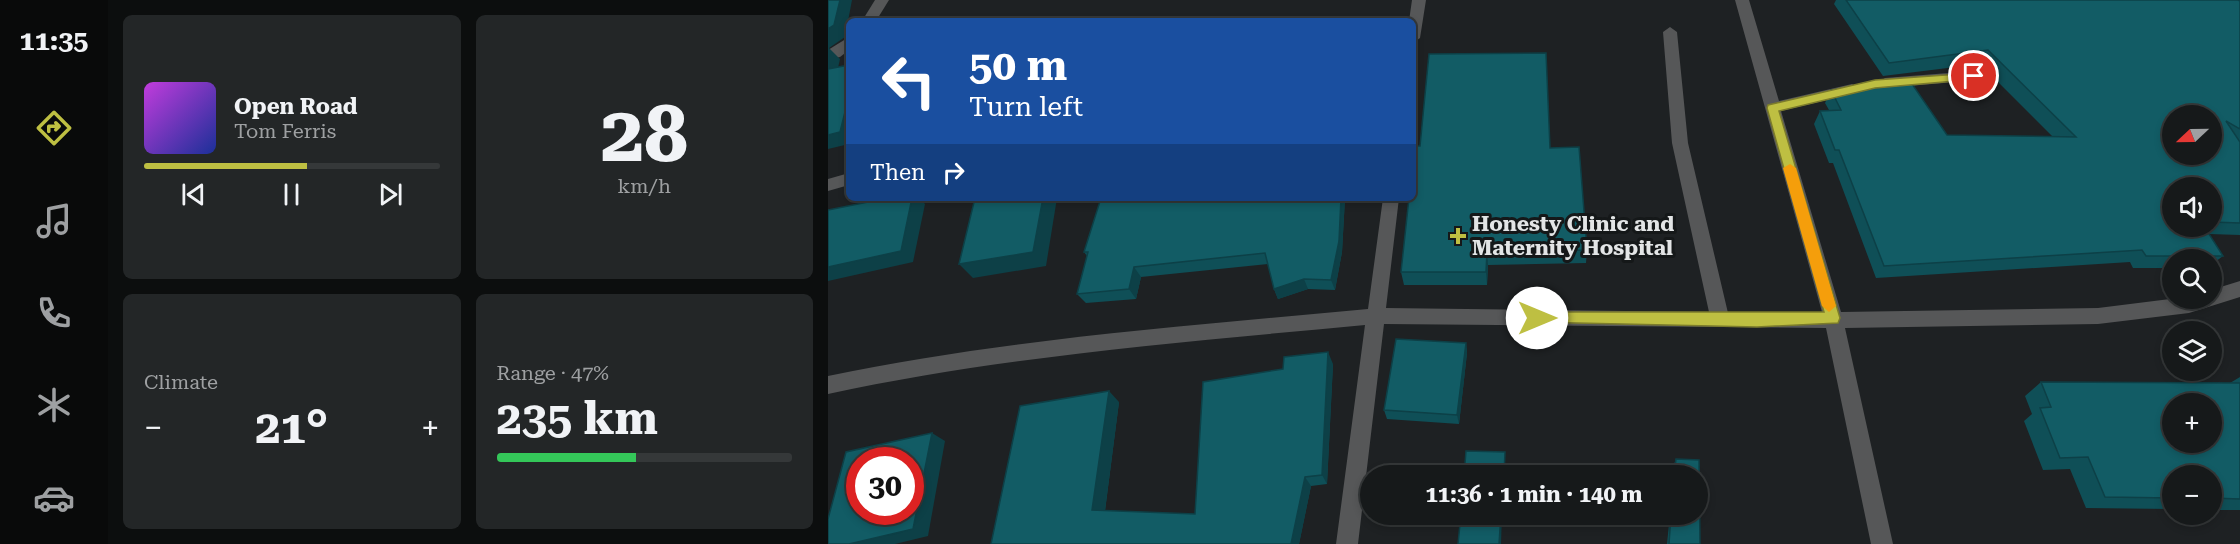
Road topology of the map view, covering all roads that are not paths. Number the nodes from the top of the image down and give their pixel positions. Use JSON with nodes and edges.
{"nodes":[{"id":1,"x":882,"y":0,"type":"edge"},
{"id":2,"x":1419,"y":0,"type":"edge"},
{"id":3,"x":1742,"y":0,"type":"edge"},
{"id":4,"x":871,"y":18,"type":"edge"},
{"id":5,"x":1416,"y":19,"type":"edge"},
{"id":6,"x":1670,"y":32,"type":"dead end"},
{"id":7,"x":846,"y":45,"type":"edge"},
{"id":8,"x":828,"y":56,"type":"edge"},
{"id":9,"x":1974,"y":76,"type":"dead end"},
{"id":10,"x":1772,"y":108,"type":"junction"},
{"id":11,"x":846,"y":180,"type":"edge"},
{"id":12,"x":828,"y":185,"type":"edge"},
{"id":13,"x":1391,"y":201,"type":"edge"},
{"id":14,"x":2238,"y":292,"type":"edge"},
{"id":15,"x":2222,"y":295,"type":"edge"},
{"id":16,"x":2162,"y":308,"type":"edge"},
{"id":17,"x":1377,"y":316,"type":"junction"},
{"id":18,"x":1833,"y":318,"type":"junction"},
{"id":19,"x":1720,"y":320,"type":"junction"},
{"id":20,"x":828,"y":385,"type":"edge"},
{"id":21,"x":1347,"y":544,"type":"edge"},
{"id":22,"x":1882,"y":544,"type":"edge"}],
"edges":[{"from":1,"to":4,"type":"street"},
{"from":2,"to":5,"type":"street"},
{"from":3,"to":10,"type":"street"},
{"from":6,"to":19,"type":"street"},
{"from":7,"to":8,"type":"street"},
{"from":9,"to":10,"type":"street"},
{"from":10,"to":18,"type":"street"},
{"from":11,"to":12,"type":"street"},
{"from":13,"to":17,"type":"street"},
{"from":14,"to":15,"type":"street"},
{"from":16,"to":18,"type":"street"},
{"from":17,"to":19,"type":"street"},
{"from":17,"to":20,"type":"street"},
{"from":17,"to":21,"type":"street"},
{"from":18,"to":19,"type":"street"},
{"from":18,"to":22,"type":"street"}]}
